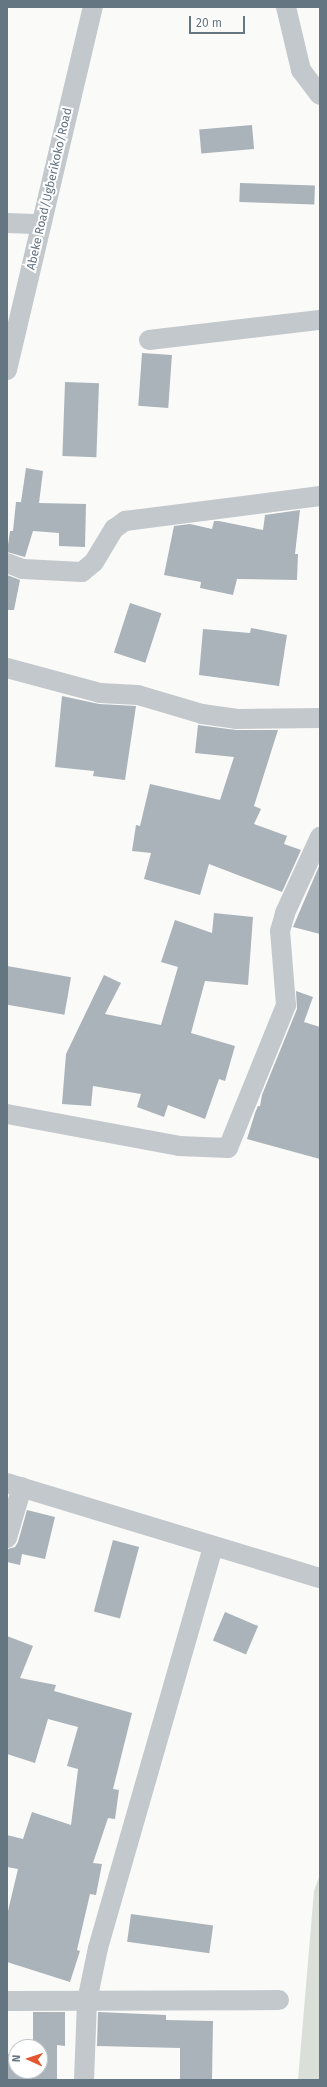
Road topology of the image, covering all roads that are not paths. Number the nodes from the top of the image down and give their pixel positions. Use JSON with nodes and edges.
{"nodes":[{"id":1,"x":92,"y":7,"type":"edge"},
{"id":2,"x":286,"y":7,"type":"edge"},
{"id":3,"x":320,"y":95,"type":"edge"},
{"id":4,"x":7,"y":223,"type":"edge"},
{"id":5,"x":41,"y":224,"type":"junction"},
{"id":6,"x":320,"y":320,"type":"edge"},
{"id":7,"x":149,"y":340,"type":"dead end"},
{"id":8,"x":7,"y":370,"type":"edge"},
{"id":9,"x":320,"y":496,"type":"edge"},
{"id":10,"x":7,"y":563,"type":"edge"},
{"id":11,"x":7,"y":668,"type":"edge"},
{"id":12,"x":320,"y":718,"type":"edge"},
{"id":13,"x":320,"y":837,"type":"edge"},
{"id":14,"x":7,"y":1114,"type":"edge"},
{"id":15,"x":14,"y":1485,"type":"edge"},
{"id":16,"x":7,"y":1538,"type":"edge"},
{"id":17,"x":213,"y":1546,"type":"junction"},
{"id":18,"x":320,"y":1578,"type":"edge"},
{"id":19,"x":279,"y":2000,"type":"dead end"},
{"id":20,"x":7,"y":2001,"type":"edge"},
{"id":21,"x":87,"y":2001,"type":"junction"},
{"id":22,"x":84,"y":2080,"type":"edge"}],
"edges":[{"from":1,"to":5,"type":"street","name":"Abeke Road/Ugberikoko/Road"},
{"from":2,"to":3,"type":"street"},
{"from":4,"to":5,"type":"street"},
{"from":5,"to":8,"type":"street","name":"Abeke Road/Ugberikoko/Road"},
{"from":6,"to":7,"type":"street"},
{"from":9,"to":10,"type":"street"},
{"from":11,"to":12,"type":"street"},
{"from":13,"to":14,"type":"street"},
{"from":15,"to":16,"type":"street"},
{"from":15,"to":17,"type":"street"},
{"from":17,"to":18,"type":"street"},
{"from":17,"to":21,"type":"street"},
{"from":19,"to":21,"type":"street"},
{"from":20,"to":21,"type":"street"},
{"from":21,"to":22,"type":"street"}]}
